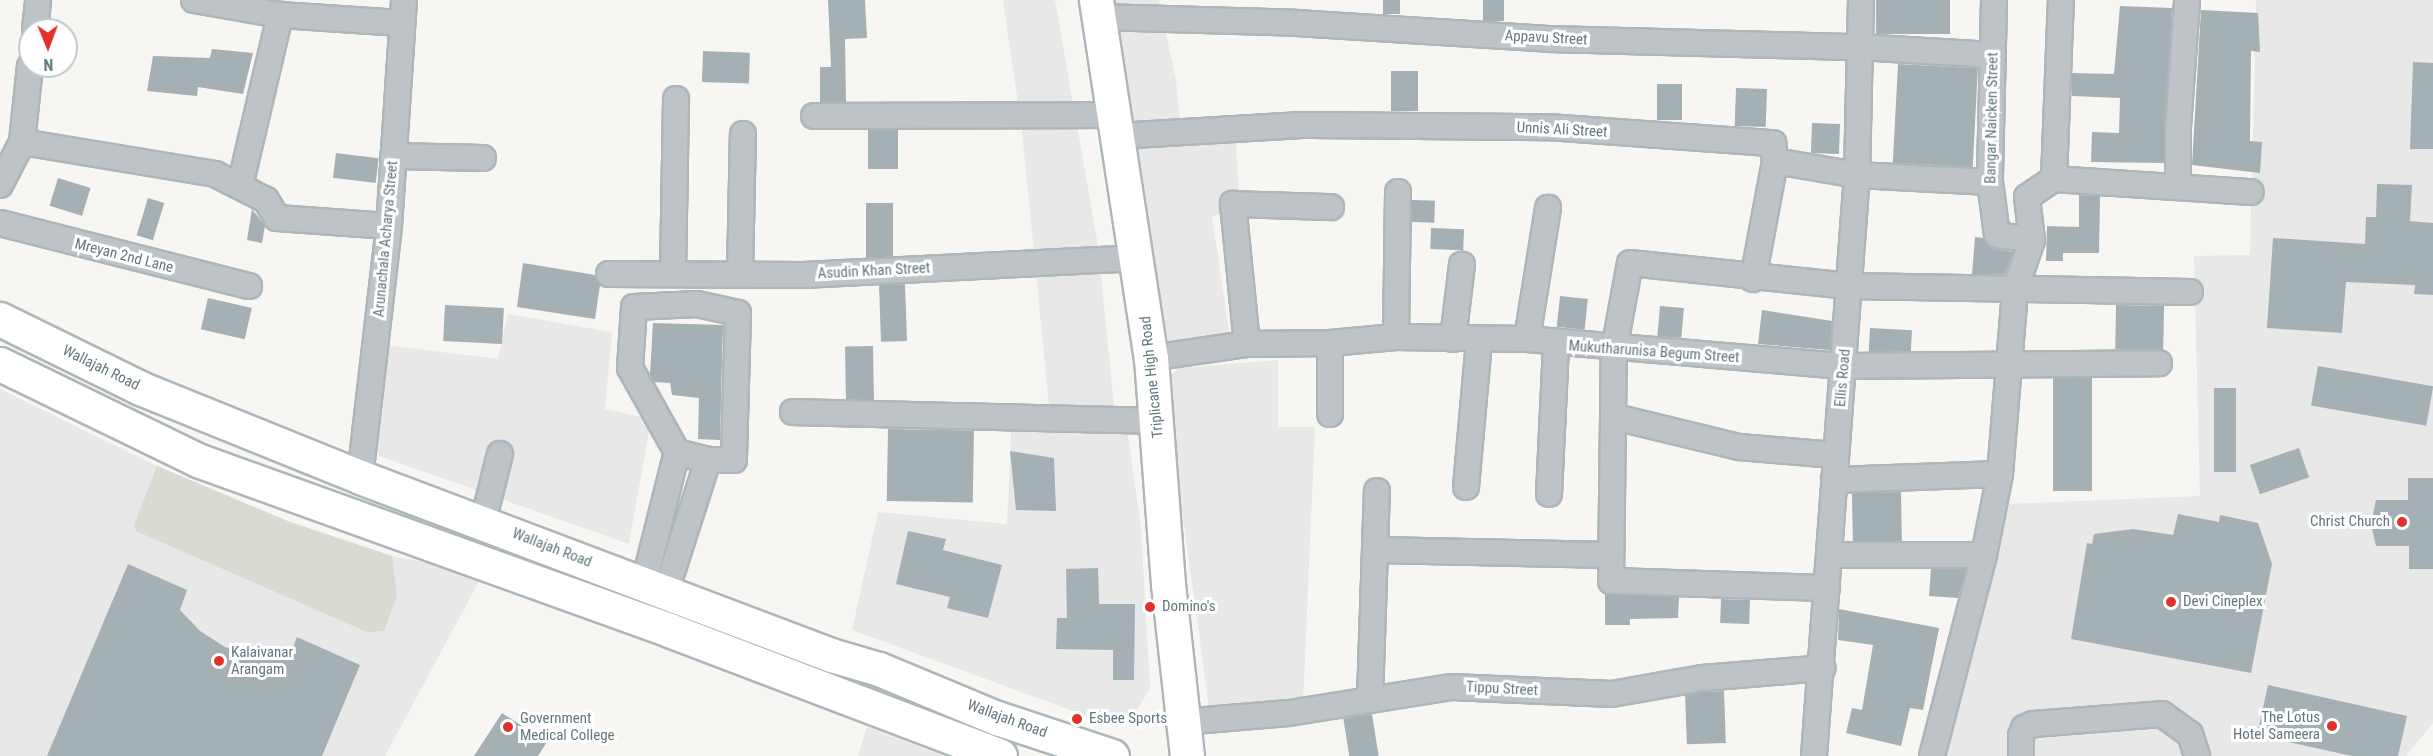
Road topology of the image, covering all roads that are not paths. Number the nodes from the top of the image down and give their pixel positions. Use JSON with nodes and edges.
{"nodes":[{"id":1,"x":38,"y":0,"type":"edge"},
{"id":2,"x":194,"y":0,"type":"edge"},
{"id":3,"x":1861,"y":0,"type":"edge"},
{"id":4,"x":1994,"y":0,"type":"edge"},
{"id":5,"x":2061,"y":0,"type":"edge"},
{"id":6,"x":2187,"y":0,"type":"edge"},
{"id":7,"x":1097,"y":9,"type":"edge"},
{"id":8,"x":402,"y":12,"type":"edge"},
{"id":9,"x":280,"y":15,"type":"junction"},
{"id":10,"x":36,"y":18,"type":"edge"},
{"id":11,"x":1859,"y":46,"type":"junction"},
{"id":12,"x":1993,"y":56,"type":"junction"},
{"id":13,"x":29,"y":78,"type":"edge"},
{"id":14,"x":676,"y":99,"type":"dead end"},
{"id":15,"x":814,"y":116,"type":"dead end"},
{"id":16,"x":1116,"y":125,"type":"junction"},
{"id":17,"x":743,"y":134,"type":"dead end"},
{"id":18,"x":22,"y":142,"type":"junction"},
{"id":19,"x":393,"y":156,"type":"junction"},
{"id":20,"x":483,"y":158,"type":"dead end"},
{"id":21,"x":1775,"y":161,"type":"junction"},
{"id":22,"x":1857,"y":175,"type":"junction"},
{"id":23,"x":2054,"y":179,"type":"junction"},
{"id":24,"x":1989,"y":182,"type":"junction"},
{"id":25,"x":0,"y":185,"type":"edge"},
{"id":26,"x":2178,"y":185,"type":"junction"},
{"id":27,"x":240,"y":186,"type":"junction"},
{"id":28,"x":1398,"y":192,"type":"dead end"},
{"id":29,"x":2251,"y":192,"type":"dead end"},
{"id":30,"x":1331,"y":207,"type":"dead end"},
{"id":31,"x":1548,"y":208,"type":"dead end"},
{"id":32,"x":0,"y":223,"type":"edge"},
{"id":33,"x":389,"y":226,"type":"junction"},
{"id":34,"x":2032,"y":240,"type":"junction"},
{"id":35,"x":1139,"y":258,"type":"junction"},
{"id":36,"x":1462,"y":265,"type":"dead end"},
{"id":37,"x":673,"y":273,"type":"junction"},
{"id":38,"x":609,"y":274,"type":"dead end"},
{"id":39,"x":740,"y":274,"type":"junction"},
{"id":40,"x":1753,"y":279,"type":"junction"},
{"id":41,"x":249,"y":286,"type":"dead end"},
{"id":42,"x":1849,"y":286,"type":"junction"},
{"id":43,"x":2015,"y":290,"type":"junction"},
{"id":44,"x":2190,"y":292,"type":"dead end"},
{"id":45,"x":0,"y":319,"type":"edge"},
{"id":46,"x":1396,"y":337,"type":"junction"},
{"id":47,"x":1453,"y":339,"type":"junction"},
{"id":48,"x":1527,"y":339,"type":"junction"},
{"id":49,"x":1479,"y":340,"type":"junction"},
{"id":50,"x":1330,"y":343,"type":"junction"},
{"id":51,"x":1247,"y":344,"type":"junction"},
{"id":52,"x":1556,"y":344,"type":"junction"},
{"id":53,"x":1614,"y":350,"type":"junction"},
{"id":54,"x":1151,"y":358,"type":"junction"},
{"id":55,"x":2159,"y":363,"type":"dead end"},
{"id":56,"x":0,"y":364,"type":"edge"},
{"id":57,"x":2007,"y":364,"type":"junction"},
{"id":58,"x":1845,"y":366,"type":"junction"},
{"id":59,"x":793,"y":412,"type":"dead end"},
{"id":60,"x":1330,"y":414,"type":"dead end"},
{"id":61,"x":1615,"y":417,"type":"junction"},
{"id":62,"x":1157,"y":421,"type":"junction"},
{"id":63,"x":677,"y":452,"type":"junction"},
{"id":64,"x":500,"y":454,"type":"dead end"},
{"id":65,"x":1835,"y":455,"type":"junction"},
{"id":66,"x":708,"y":460,"type":"junction"},
{"id":67,"x":2000,"y":474,"type":"junction"},
{"id":68,"x":360,"y":477,"type":"junction"},
{"id":69,"x":1834,"y":480,"type":"junction"},
{"id":70,"x":1466,"y":487,"type":"dead end"},
{"id":71,"x":1377,"y":491,"type":"dead end"},
{"id":72,"x":1549,"y":494,"type":"dead end"},
{"id":73,"x":483,"y":522,"type":"junction"},
{"id":74,"x":1378,"y":550,"type":"junction"},
{"id":75,"x":1611,"y":555,"type":"junction"},
{"id":76,"x":1829,"y":555,"type":"junction"},
{"id":77,"x":1984,"y":555,"type":"junction"},
{"id":78,"x":655,"y":587,"type":"junction"},
{"id":79,"x":1827,"y":588,"type":"junction"},
{"id":80,"x":1823,"y":668,"type":"junction"},
{"id":81,"x":1370,"y":699,"type":"junction"},
{"id":82,"x":1182,"y":722,"type":"junction"},
{"id":83,"x":1000,"y":756,"type":"edge"},
{"id":84,"x":1112,"y":756,"type":"edge"},
{"id":85,"x":1187,"y":756,"type":"edge"},
{"id":86,"x":1814,"y":756,"type":"edge"},
{"id":87,"x":1932,"y":756,"type":"edge"},
{"id":88,"x":2021,"y":756,"type":"edge"},
{"id":89,"x":2197,"y":756,"type":"edge"}],
"edges":[{"from":1,"to":10,"type":"street"},
{"from":2,"to":9,"type":"street"},
{"from":3,"to":11,"type":"street","name":"Ellis Road"},
{"from":4,"to":12,"type":"street","name":"Bangar Naicken Street"},
{"from":5,"to":23,"type":"street"},
{"from":6,"to":26,"type":"street"},
{"from":7,"to":11,"type":"street","name":"Appavu Street"},
{"from":7,"to":16,"type":"main road","name":"Triplicane High Road"},
{"from":8,"to":9,"type":"street"},
{"from":8,"to":19,"type":"street","name":"Arunachala Acharya Street"},
{"from":9,"to":27,"type":"street"},
{"from":11,"to":12,"type":"street","name":"Appavu Street"},
{"from":11,"to":22,"type":"street","name":"Ellis Road"},
{"from":12,"to":24,"type":"street","name":"Bangar Naicken Street"},
{"from":13,"to":18,"type":"street"},
{"from":14,"to":37,"type":"street"},
{"from":15,"to":16,"type":"street"},
{"from":16,"to":21,"type":"street","name":"Unnis Ali Street"},
{"from":16,"to":35,"type":"main road","name":"Triplicane High Road"},
{"from":17,"to":39,"type":"street"},
{"from":18,"to":25,"type":"street"},
{"from":18,"to":27,"type":"street"},
{"from":19,"to":20,"type":"street"},
{"from":19,"to":33,"type":"street","name":"Arunachala Acharya Street"},
{"from":21,"to":22,"type":"street"},
{"from":21,"to":40,"type":"street"},
{"from":22,"to":24,"type":"street"},
{"from":22,"to":42,"type":"street","name":"Ellis Road"},
{"from":23,"to":26,"type":"street"},
{"from":23,"to":34,"type":"street"},
{"from":24,"to":34,"type":"street","name":"Bangar Naicken Street"},
{"from":26,"to":29,"type":"street"},
{"from":27,"to":33,"type":"street"},
{"from":28,"to":46,"type":"street"},
{"from":30,"to":51,"type":"street"},
{"from":31,"to":48,"type":"street"},
{"from":32,"to":41,"type":"street","name":"Mreyan 2nd Lane"},
{"from":33,"to":68,"type":"street","name":"Arunachala Acharya Street"},
{"from":34,"to":43,"type":"street"},
{"from":35,"to":39,"type":"street","name":"Asudin Khan Street"},
{"from":35,"to":54,"type":"main road","name":"Triplicane High Road"},
{"from":36,"to":47,"type":"street"},
{"from":37,"to":38,"type":"street","name":"Asudin Khan Street"},
{"from":37,"to":39,"type":"street","name":"Asudin Khan Street"},
{"from":40,"to":42,"type":"street"},
{"from":40,"to":53,"type":"street"},
{"from":42,"to":43,"type":"street"},
{"from":42,"to":58,"type":"street","name":"Ellis Road"},
{"from":43,"to":44,"type":"street"},
{"from":43,"to":57,"type":"street"},
{"from":45,"to":68,"type":"main road","name":"Wallajah Road"},
{"from":46,"to":47,"type":"street","name":"Mukutharunisa Begum Street"},
{"from":46,"to":50,"type":"street","name":"Mukutharunisa Begum Street"},
{"from":47,"to":49,"type":"street","name":"Mukutharunisa Begum Street"},
{"from":48,"to":49,"type":"street","name":"Mukutharunisa Begum Street"},
{"from":48,"to":52,"type":"street","name":"Mukutharunisa Begum Street"},
{"from":49,"to":70,"type":"street"},
{"from":50,"to":51,"type":"street","name":"Mukutharunisa Begum Street"},
{"from":50,"to":60,"type":"street"},
{"from":51,"to":54,"type":"street","name":"Mukutharunisa Begum Street"},
{"from":52,"to":53,"type":"street","name":"Mukutharunisa Begum Street"},
{"from":52,"to":72,"type":"street"},
{"from":53,"to":58,"type":"street","name":"Mukutharunisa Begum Street"},
{"from":53,"to":61,"type":"street"},
{"from":54,"to":62,"type":"main road","name":"Triplicane High Road"},
{"from":55,"to":57,"type":"street","name":"Mukutharunisa Begum Street"},
{"from":56,"to":83,"type":"main road"},
{"from":57,"to":58,"type":"street","name":"Mukutharunisa Begum Street"},
{"from":57,"to":67,"type":"street"},
{"from":58,"to":65,"type":"street","name":"Ellis Road"},
{"from":59,"to":62,"type":"street"},
{"from":61,"to":65,"type":"street"},
{"from":61,"to":75,"type":"street"},
{"from":62,"to":82,"type":"main road","name":"Triplicane High Road"},
{"from":63,"to":66,"type":"street"},
{"from":63,"to":66,"type":"street"},
{"from":63,"to":78,"type":"street"},
{"from":64,"to":73,"type":"street"},
{"from":65,"to":69,"type":"street","name":"Ellis Road"},
{"from":66,"to":78,"type":"street"},
{"from":67,"to":69,"type":"street"},
{"from":67,"to":77,"type":"street"},
{"from":68,"to":73,"type":"main road","name":"Wallajah Road"},
{"from":69,"to":76,"type":"street","name":"Ellis Road"},
{"from":71,"to":74,"type":"street"},
{"from":73,"to":78,"type":"main road","name":"Wallajah Road"},
{"from":74,"to":75,"type":"street"},
{"from":74,"to":81,"type":"street"},
{"from":75,"to":79,"type":"street"},
{"from":76,"to":77,"type":"street"},
{"from":76,"to":79,"type":"street","name":"Ellis Road"},
{"from":77,"to":87,"type":"street"},
{"from":78,"to":84,"type":"main road","name":"Wallajah Road"},
{"from":79,"to":80,"type":"street","name":"Ellis Road"},
{"from":80,"to":81,"type":"street","name":"Tippu Street"},
{"from":80,"to":86,"type":"street","name":"Ellis Road"},
{"from":81,"to":82,"type":"street","name":"Tippu Street"},
{"from":82,"to":85,"type":"main road","name":"Triplicane High Road"},
{"from":88,"to":89,"type":"street"}]}
